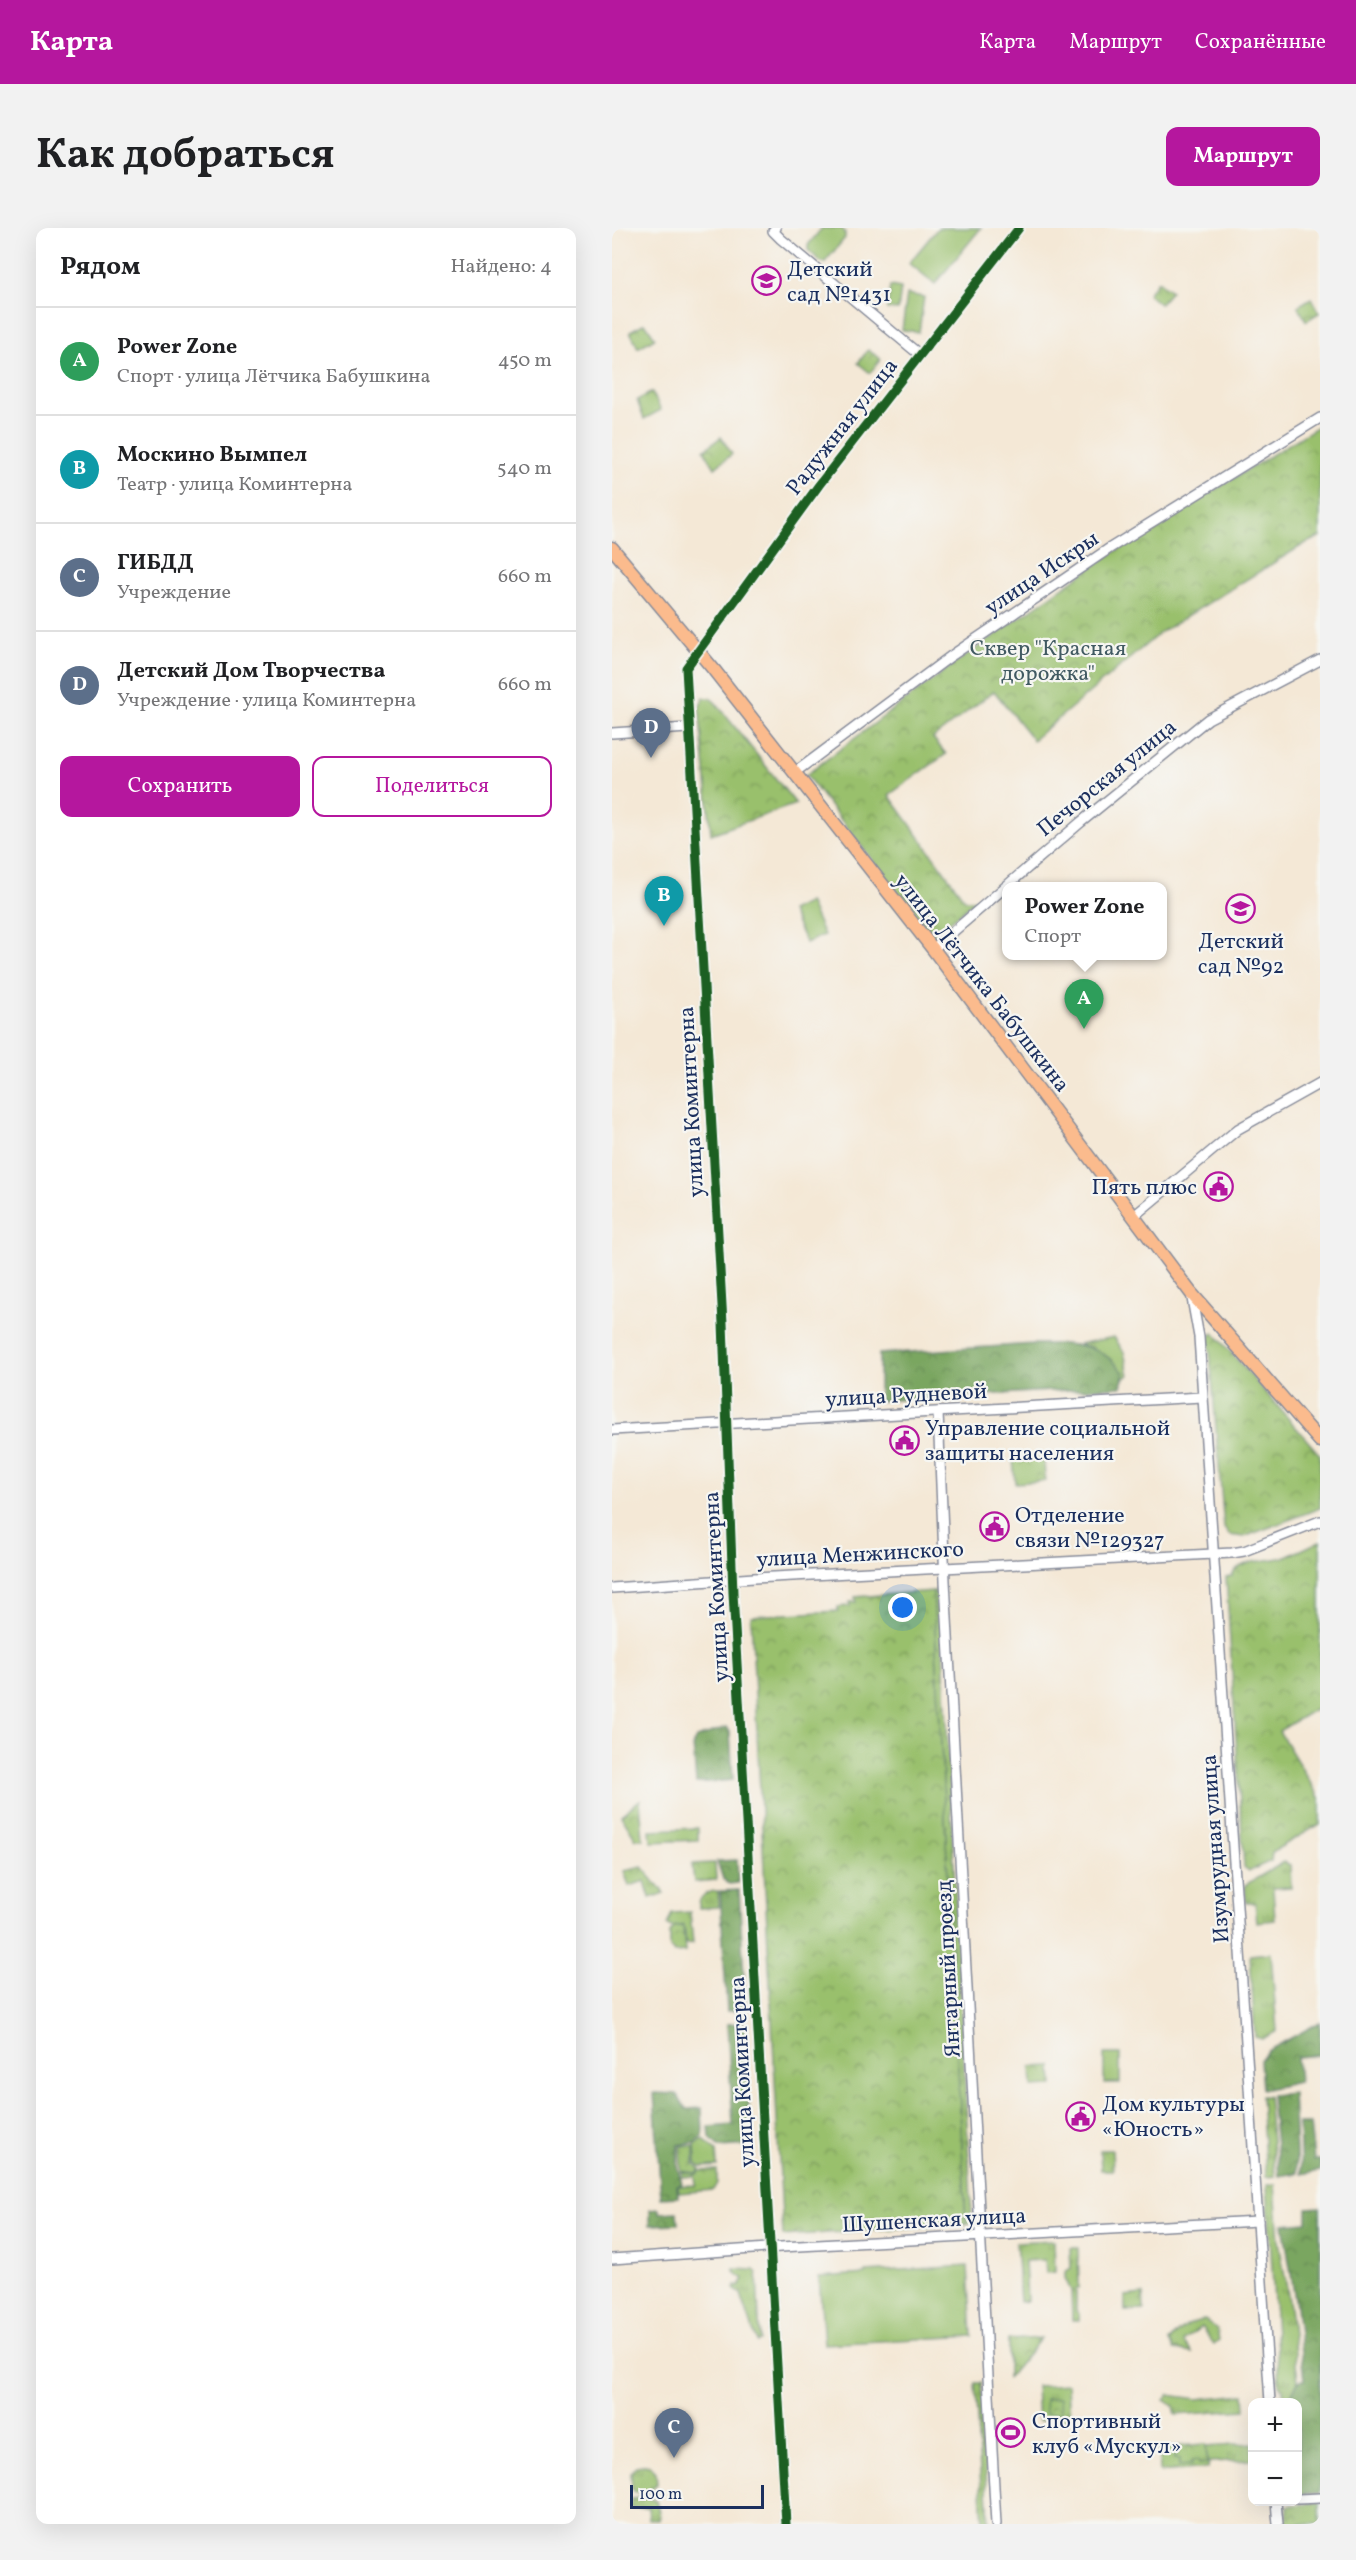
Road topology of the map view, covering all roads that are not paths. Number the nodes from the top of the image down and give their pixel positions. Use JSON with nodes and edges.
{"nodes":[{"id":1,"x":776,"y":228,"type":"edge"},
{"id":2,"x":1019,"y":228,"type":"edge"},
{"id":3,"x":920,"y":356,"type":"junction"},
{"id":4,"x":1320,"y":418,"type":"edge"},
{"id":5,"x":612,"y":548,"type":"edge"},
{"id":6,"x":698,"y":651,"type":"junction"},
{"id":7,"x":1320,"y":660,"type":"edge"},
{"id":8,"x":688,"y":728,"type":"junction"},
{"id":9,"x":612,"y":733,"type":"edge"},
{"id":10,"x":794,"y":773,"type":"junction"},
{"id":11,"x":1011,"y":882,"type":"edge"},
{"id":12,"x":1002,"y":890,"type":"edge"},
{"id":13,"x":933,"y":949,"type":"junction"},
{"id":14,"x":1320,"y":1083,"type":"edge"},
{"id":15,"x":1134,"y":1216,"type":"junction"},
{"id":16,"x":1191,"y":1293,"type":"junction"},
{"id":17,"x":1202,"y":1397,"type":"junction"},
{"id":18,"x":938,"y":1412,"type":"junction"},
{"id":19,"x":727,"y":1424,"type":"junction"},
{"id":20,"x":612,"y":1430,"type":"edge"},
{"id":21,"x":1320,"y":1441,"type":"edge"},
{"id":22,"x":1320,"y":1521,"type":"edge"},
{"id":23,"x":1213,"y":1554,"type":"junction"},
{"id":24,"x":944,"y":1568,"type":"junction"},
{"id":25,"x":734,"y":1579,"type":"junction"},
{"id":26,"x":612,"y":1588,"type":"edge"},
{"id":27,"x":1258,"y":2221,"type":"junction"},
{"id":28,"x":981,"y":2237,"type":"junction"},
{"id":29,"x":771,"y":2248,"type":"junction"},
{"id":30,"x":612,"y":2259,"type":"edge"},
{"id":31,"x":1270,"y":2398,"type":"edge"},
{"id":32,"x":1320,"y":2498,"type":"edge"},
{"id":33,"x":1302,"y":2499,"type":"edge"},
{"id":34,"x":1276,"y":2506,"type":"edge"},
{"id":35,"x":786,"y":2524,"type":"edge"},
{"id":36,"x":996,"y":2524,"type":"edge"},
{"id":37,"x":1278,"y":2524,"type":"edge"}],
"edges":[{"from":1,"to":3,"type":"street"},
{"from":2,"to":3,"type":"street","name":"Радужная улица"},
{"from":3,"to":6,"type":"street","name":"Радужная улица"},
{"from":4,"to":10,"type":"street","name":"улица Искры"},
{"from":5,"to":6,"type":"main road","name":"улица Лётчика Бабушкина"},
{"from":6,"to":8,"type":"street","name":"улица Коминтерна"},
{"from":6,"to":10,"type":"main road","name":"улица Лётчика Бабушкина"},
{"from":7,"to":11,"type":"street","name":"Печорская улица"},
{"from":8,"to":9,"type":"street"},
{"from":8,"to":19,"type":"street","name":"улица Коминтерна"},
{"from":10,"to":13,"type":"main road","name":"улица Лётчика Бабушкина"},
{"from":12,"to":13,"type":"street","name":"Печорская улица"},
{"from":13,"to":15,"type":"main road","name":"улица Лётчика Бабушкина"},
{"from":14,"to":15,"type":"street"},
{"from":15,"to":16,"type":"main road","name":"улица Лётчика Бабушкина"},
{"from":16,"to":17,"type":"street","name":"Изумрудная улица"},
{"from":16,"to":21,"type":"main road","name":"улица Лётчика Бабушкина"},
{"from":17,"to":18,"type":"street","name":"улица Рудневой"},
{"from":17,"to":23,"type":"street","name":"Изумрудная улица"},
{"from":18,"to":19,"type":"street","name":"улица Рудневой"},
{"from":18,"to":24,"type":"street","name":"Янтарный проезд"},
{"from":19,"to":20,"type":"street","name":"улица Рудневой"},
{"from":19,"to":25,"type":"street","name":"улица Коминтерна"},
{"from":22,"to":23,"type":"street","name":"улица Менжинского"},
{"from":23,"to":24,"type":"street","name":"улица Менжинского"},
{"from":23,"to":27,"type":"street","name":"Изумрудная улица"},
{"from":24,"to":25,"type":"street","name":"улица Менжинского"},
{"from":24,"to":28,"type":"street","name":"Янтарный проезд"},
{"from":25,"to":26,"type":"street","name":"улица Менжинского"},
{"from":25,"to":29,"type":"street","name":"улица Коминтерна"},
{"from":27,"to":28,"type":"street","name":"Шушенская улица"},
{"from":27,"to":31,"type":"street","name":"Изумрудная улица"},
{"from":28,"to":29,"type":"street","name":"Шушенская улица"},
{"from":28,"to":36,"type":"street","name":"Янтарный проезд"},
{"from":29,"to":30,"type":"street","name":"Шушенская улица"},
{"from":29,"to":35,"type":"street","name":"улица Коминтерна"},
{"from":32,"to":33,"type":"street"},
{"from":34,"to":37,"type":"street"}]}
